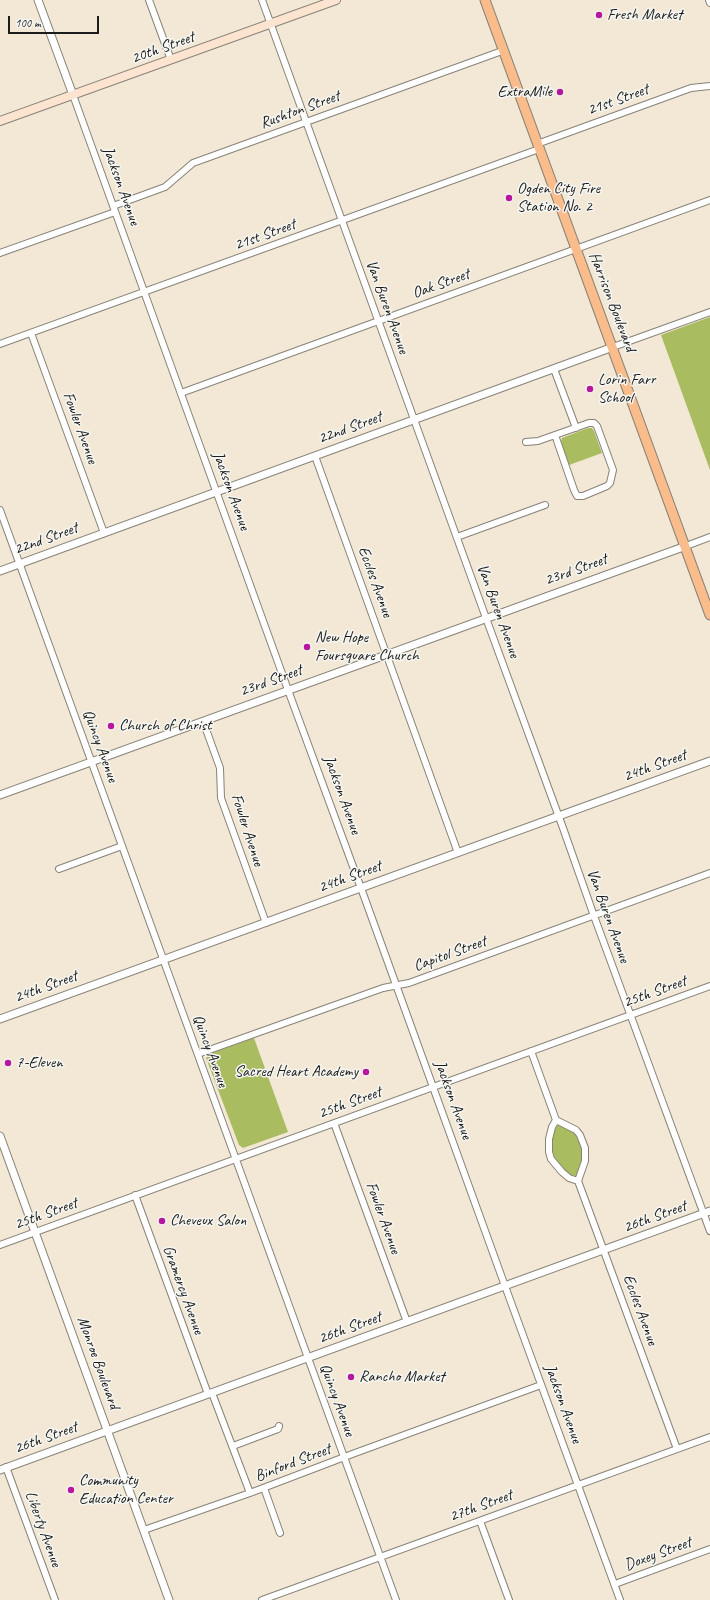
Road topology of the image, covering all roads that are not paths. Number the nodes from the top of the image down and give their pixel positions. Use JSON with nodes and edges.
{"nodes":[{"id":1,"x":38,"y":0,"type":"edge"},
{"id":2,"x":149,"y":0,"type":"edge"},
{"id":3,"x":262,"y":0,"type":"edge"},
{"id":4,"x":336,"y":0,"type":"edge"},
{"id":5,"x":484,"y":0,"type":"edge"},
{"id":6,"x":709,"y":0,"type":"edge"},
{"id":7,"x":710,"y":3,"type":"edge"},
{"id":8,"x":271,"y":24,"type":"junction"},
{"id":9,"x":502,"y":51,"type":"junction"},
{"id":10,"x":171,"y":60,"type":"junction"},
{"id":11,"x":710,"y":86,"type":"edge"},
{"id":12,"x":73,"y":95,"type":"junction"},
{"id":13,"x":0,"y":121,"type":"edge"},
{"id":14,"x":306,"y":122,"type":"junction"},
{"id":15,"x":538,"y":146,"type":"junction"},
{"id":16,"x":710,"y":200,"type":"edge"},
{"id":17,"x":114,"y":209,"type":"junction"},
{"id":18,"x":342,"y":221,"type":"junction"},
{"id":19,"x":575,"y":249,"type":"junction"},
{"id":20,"x":0,"y":253,"type":"edge"},
{"id":21,"x":145,"y":292,"type":"junction"},
{"id":22,"x":710,"y":312,"type":"edge"},
{"id":23,"x":378,"y":320,"type":"junction"},
{"id":24,"x":31,"y":333,"type":"junction"},
{"id":25,"x":0,"y":344,"type":"edge"},
{"id":26,"x":613,"y":347,"type":"junction"},
{"id":27,"x":554,"y":368,"type":"junction"},
{"id":28,"x":181,"y":393,"type":"junction"},
{"id":29,"x":415,"y":420,"type":"junction"},
{"id":30,"x":576,"y":428,"type":"junction"},
{"id":31,"x":555,"y":435,"type":"junction"},
{"id":32,"x":526,"y":442,"type":"dead end"},
{"id":33,"x":315,"y":456,"type":"junction"},
{"id":34,"x":216,"y":491,"type":"junction"},
{"id":35,"x":545,"y":504,"type":"dead end"},
{"id":36,"x":0,"y":510,"type":"edge"},
{"id":37,"x":104,"y":533,"type":"junction"},
{"id":38,"x":457,"y":537,"type":"junction"},
{"id":39,"x":710,"y":537,"type":"edge"},
{"id":40,"x":686,"y":546,"type":"junction"},
{"id":41,"x":20,"y":564,"type":"junction"},
{"id":42,"x":0,"y":571,"type":"edge"},
{"id":43,"x":710,"y":615,"type":"edge"},
{"id":44,"x":486,"y":618,"type":"junction"},
{"id":45,"x":387,"y":654,"type":"junction"},
{"id":46,"x":288,"y":690,"type":"junction"},
{"id":47,"x":203,"y":721,"type":"junction"},
{"id":48,"x":710,"y":761,"type":"edge"},
{"id":49,"x":91,"y":762,"type":"junction"},
{"id":50,"x":0,"y":795,"type":"edge"},
{"id":51,"x":559,"y":816,"type":"junction"},
{"id":52,"x":122,"y":846,"type":"junction"},
{"id":53,"x":458,"y":853,"type":"junction"},
{"id":54,"x":59,"y":869,"type":"dead end"},
{"id":55,"x":710,"y":873,"type":"edge"},
{"id":56,"x":362,"y":889,"type":"junction"},
{"id":57,"x":594,"y":916,"type":"junction"},
{"id":58,"x":266,"y":923,"type":"junction"},
{"id":59,"x":163,"y":960,"type":"junction"},
{"id":60,"x":396,"y":985,"type":"junction"},
{"id":61,"x":710,"y":986,"type":"edge"},
{"id":62,"x":631,"y":1015,"type":"junction"},
{"id":63,"x":0,"y":1019,"type":"edge"},
{"id":64,"x":531,"y":1051,"type":"junction"},
{"id":65,"x":198,"y":1054,"type":"junction"},
{"id":66,"x":434,"y":1087,"type":"junction"},
{"id":67,"x":556,"y":1120,"type":"junction"},
{"id":68,"x":334,"y":1123,"type":"junction"},
{"id":69,"x":0,"y":1136,"type":"edge"},
{"id":70,"x":236,"y":1159,"type":"junction"},
{"id":71,"x":578,"y":1181,"type":"junction"},
{"id":72,"x":135,"y":1195,"type":"junction"},
{"id":73,"x":707,"y":1213,"type":"edge"},
{"id":74,"x":710,"y":1231,"type":"edge"},
{"id":75,"x":35,"y":1232,"type":"junction"},
{"id":76,"x":0,"y":1245,"type":"edge"},
{"id":77,"x":604,"y":1250,"type":"junction"},
{"id":78,"x":505,"y":1286,"type":"junction"},
{"id":79,"x":407,"y":1322,"type":"junction"},
{"id":80,"x":307,"y":1358,"type":"junction"},
{"id":81,"x":541,"y":1385,"type":"junction"},
{"id":82,"x":210,"y":1394,"type":"junction"},
{"id":83,"x":279,"y":1426,"type":"dead end"},
{"id":84,"x":107,"y":1431,"type":"junction"},
{"id":85,"x":710,"y":1437,"type":"edge"},
{"id":86,"x":233,"y":1446,"type":"junction"},
{"id":87,"x":677,"y":1449,"type":"junction"},
{"id":88,"x":344,"y":1458,"type":"junction"},
{"id":89,"x":3,"y":1469,"type":"edge"},
{"id":90,"x":578,"y":1485,"type":"junction"},
{"id":91,"x":264,"y":1488,"type":"junction"},
{"id":92,"x":250,"y":1493,"type":"junction"},
{"id":93,"x":480,"y":1520,"type":"junction"},
{"id":94,"x":144,"y":1530,"type":"junction"},
{"id":95,"x":280,"y":1533,"type":"dead end"},
{"id":96,"x":710,"y":1549,"type":"edge"},
{"id":97,"x":380,"y":1557,"type":"junction"},
{"id":98,"x":614,"y":1584,"type":"junction"},
{"id":99,"x":280,"y":1597,"type":"edge"},
{"id":100,"x":55,"y":1600,"type":"edge"},
{"id":101,"x":169,"y":1600,"type":"edge"},
{"id":102,"x":262,"y":1600,"type":"edge"},
{"id":103,"x":396,"y":1600,"type":"edge"},
{"id":104,"x":509,"y":1600,"type":"edge"},
{"id":105,"x":620,"y":1600,"type":"edge"}],
"edges":[{"from":1,"to":12,"type":"street","name":"Jackson Avenue"},
{"from":2,"to":10,"type":"street"},
{"from":3,"to":8,"type":"street","name":"Van Buren Avenue"},
{"from":4,"to":8,"type":"main road","name":"20th Street"},
{"from":5,"to":9,"type":"main road","name":"Harrison Boulevard"},
{"from":6,"to":7,"type":"street"},
{"from":8,"to":10,"type":"main road","name":"20th Street"},
{"from":8,"to":14,"type":"street","name":"Van Buren Avenue"},
{"from":9,"to":14,"type":"street","name":"Rushton Street"},
{"from":9,"to":15,"type":"main road","name":"Harrison Boulevard"},
{"from":10,"to":12,"type":"main road","name":"20th Street"},
{"from":11,"to":15,"type":"street","name":"21st Street"},
{"from":12,"to":13,"type":"main road","name":"20th Street"},
{"from":12,"to":17,"type":"street","name":"Jackson Avenue"},
{"from":14,"to":17,"type":"street","name":"Rushton Street"},
{"from":14,"to":18,"type":"street","name":"Van Buren Avenue"},
{"from":15,"to":18,"type":"street","name":"21st Street"},
{"from":15,"to":19,"type":"main road","name":"Harrison Boulevard"},
{"from":16,"to":19,"type":"street","name":"Oak Street"},
{"from":17,"to":20,"type":"street","name":"Rushton Street"},
{"from":17,"to":21,"type":"street","name":"Jackson Avenue"},
{"from":18,"to":21,"type":"street","name":"21st Street"},
{"from":18,"to":23,"type":"street","name":"Van Buren Avenue"},
{"from":19,"to":23,"type":"street","name":"Oak Street"},
{"from":19,"to":26,"type":"main road","name":"Harrison Boulevard"},
{"from":21,"to":24,"type":"street","name":"21st Street"},
{"from":21,"to":28,"type":"street","name":"Jackson Avenue"},
{"from":22,"to":26,"type":"street","name":"22nd Street"},
{"from":23,"to":28,"type":"street","name":"Oak Street"},
{"from":23,"to":29,"type":"street","name":"Van Buren Avenue"},
{"from":24,"to":25,"type":"street","name":"21st Street"},
{"from":24,"to":37,"type":"street","name":"Fowler Avenue"},
{"from":26,"to":27,"type":"street","name":"22nd Street"},
{"from":26,"to":40,"type":"main road","name":"Harrison Boulevard"},
{"from":27,"to":29,"type":"street","name":"22nd Street"},
{"from":27,"to":30,"type":"street"},
{"from":28,"to":34,"type":"street","name":"Jackson Avenue"},
{"from":29,"to":33,"type":"street","name":"22nd Street"},
{"from":29,"to":38,"type":"street","name":"Van Buren Avenue"},
{"from":30,"to":31,"type":"street"},
{"from":30,"to":31,"type":"street"},
{"from":31,"to":32,"type":"street"},
{"from":33,"to":34,"type":"street","name":"22nd Street"},
{"from":33,"to":45,"type":"street","name":"Eccles Avenue"},
{"from":34,"to":37,"type":"street","name":"22nd Street"},
{"from":34,"to":46,"type":"street","name":"Jackson Avenue"},
{"from":35,"to":38,"type":"street"},
{"from":36,"to":41,"type":"street","name":"Quincy Avenue"},
{"from":37,"to":41,"type":"street","name":"22nd Street"},
{"from":38,"to":44,"type":"street","name":"Van Buren Avenue"},
{"from":39,"to":40,"type":"street","name":"23rd Street"},
{"from":40,"to":43,"type":"main road","name":"Harrison Boulevard"},
{"from":40,"to":44,"type":"street","name":"23rd Street"},
{"from":41,"to":42,"type":"street","name":"22nd Street"},
{"from":41,"to":49,"type":"street","name":"Quincy Avenue"},
{"from":44,"to":45,"type":"street","name":"23rd Street"},
{"from":44,"to":51,"type":"street","name":"Van Buren Avenue"},
{"from":45,"to":46,"type":"street","name":"23rd Street"},
{"from":45,"to":53,"type":"street","name":"Eccles Avenue"},
{"from":46,"to":47,"type":"street","name":"23rd Street"},
{"from":46,"to":56,"type":"street","name":"Jackson Avenue"},
{"from":47,"to":49,"type":"street","name":"23rd Street"},
{"from":47,"to":58,"type":"street","name":"Fowler Avenue"},
{"from":48,"to":51,"type":"street","name":"24th Street"},
{"from":49,"to":50,"type":"street","name":"23rd Street"},
{"from":49,"to":52,"type":"street","name":"Quincy Avenue"},
{"from":51,"to":53,"type":"street","name":"24th Street"},
{"from":51,"to":57,"type":"street","name":"Van Buren Avenue"},
{"from":52,"to":54,"type":"street"},
{"from":52,"to":59,"type":"street","name":"Quincy Avenue"},
{"from":53,"to":56,"type":"street","name":"24th Street"},
{"from":55,"to":57,"type":"street","name":"Capitol Street"},
{"from":56,"to":58,"type":"street","name":"24th Street"},
{"from":56,"to":60,"type":"street","name":"Jackson Avenue"},
{"from":57,"to":60,"type":"street","name":"Capitol Street"},
{"from":57,"to":62,"type":"street","name":"Van Buren Avenue"},
{"from":58,"to":59,"type":"street","name":"24th Street"},
{"from":59,"to":63,"type":"street","name":"24th Street"},
{"from":59,"to":65,"type":"street","name":"Quincy Avenue"},
{"from":60,"to":65,"type":"street","name":"Capitol Street"},
{"from":60,"to":66,"type":"street","name":"Jackson Avenue"},
{"from":61,"to":62,"type":"street","name":"25th Street"},
{"from":62,"to":64,"type":"street","name":"25th Street"},
{"from":62,"to":73,"type":"street","name":"Van Buren Avenue"},
{"from":64,"to":66,"type":"street","name":"25th Street"},
{"from":64,"to":67,"type":"street"},
{"from":65,"to":70,"type":"street","name":"Quincy Avenue"},
{"from":66,"to":68,"type":"street","name":"25th Street"},
{"from":66,"to":78,"type":"street","name":"Jackson Avenue"},
{"from":67,"to":71,"type":"street"},
{"from":67,"to":71,"type":"street"},
{"from":68,"to":70,"type":"street","name":"25th Street"},
{"from":68,"to":79,"type":"street","name":"Fowler Avenue"},
{"from":69,"to":75,"type":"street","name":"Monroe Boulevard"},
{"from":70,"to":72,"type":"street","name":"25th Street"},
{"from":70,"to":80,"type":"street","name":"Quincy Avenue"},
{"from":71,"to":77,"type":"street","name":"Eccles Avenue"},
{"from":72,"to":75,"type":"street","name":"25th Street"},
{"from":72,"to":82,"type":"street","name":"Gramercy Avenue"},
{"from":73,"to":74,"type":"street","name":"Van Buren Avenue"},
{"from":73,"to":77,"type":"street","name":"26th Street"},
{"from":75,"to":76,"type":"street","name":"25th Street"},
{"from":75,"to":84,"type":"street","name":"Monroe Boulevard"},
{"from":77,"to":78,"type":"street","name":"26th Street"},
{"from":77,"to":87,"type":"street","name":"Eccles Avenue"},
{"from":78,"to":79,"type":"street","name":"26th Street"},
{"from":78,"to":81,"type":"street","name":"Jackson Avenue"},
{"from":79,"to":80,"type":"street","name":"26th Street"},
{"from":80,"to":82,"type":"street","name":"26th Street"},
{"from":80,"to":88,"type":"street","name":"Quincy Avenue"},
{"from":81,"to":88,"type":"street","name":"Binford Street"},
{"from":81,"to":90,"type":"street","name":"Jackson Avenue"},
{"from":82,"to":84,"type":"street","name":"26th Street"},
{"from":82,"to":86,"type":"street","name":"Gramercy Avenue"},
{"from":83,"to":86,"type":"street"},
{"from":84,"to":89,"type":"street","name":"26th Street"},
{"from":84,"to":94,"type":"street","name":"Monroe Boulevard"},
{"from":85,"to":87,"type":"street","name":"27th Street"},
{"from":86,"to":92,"type":"street","name":"Gramercy Avenue"},
{"from":87,"to":90,"type":"street","name":"27th Street"},
{"from":88,"to":91,"type":"street","name":"Binford Street"},
{"from":88,"to":97,"type":"street","name":"Quincy Avenue"},
{"from":89,"to":100,"type":"street","name":"Liberty Avenue"},
{"from":90,"to":93,"type":"street","name":"27th Street"},
{"from":90,"to":98,"type":"street","name":"Jackson Avenue"},
{"from":91,"to":92,"type":"street","name":"Binford Street"},
{"from":91,"to":95,"type":"street"},
{"from":92,"to":94,"type":"street","name":"Binford Street"},
{"from":93,"to":97,"type":"street","name":"27th Street"},
{"from":93,"to":104,"type":"street"},
{"from":94,"to":101,"type":"street","name":"Monroe Boulevard"},
{"from":96,"to":98,"type":"street","name":"Doxey Street"},
{"from":97,"to":99,"type":"street","name":"27th Street"},
{"from":97,"to":103,"type":"street","name":"Quincy Avenue"},
{"from":98,"to":105,"type":"street","name":"Jackson Avenue"},
{"from":99,"to":102,"type":"street","name":"27th Street"}]}
